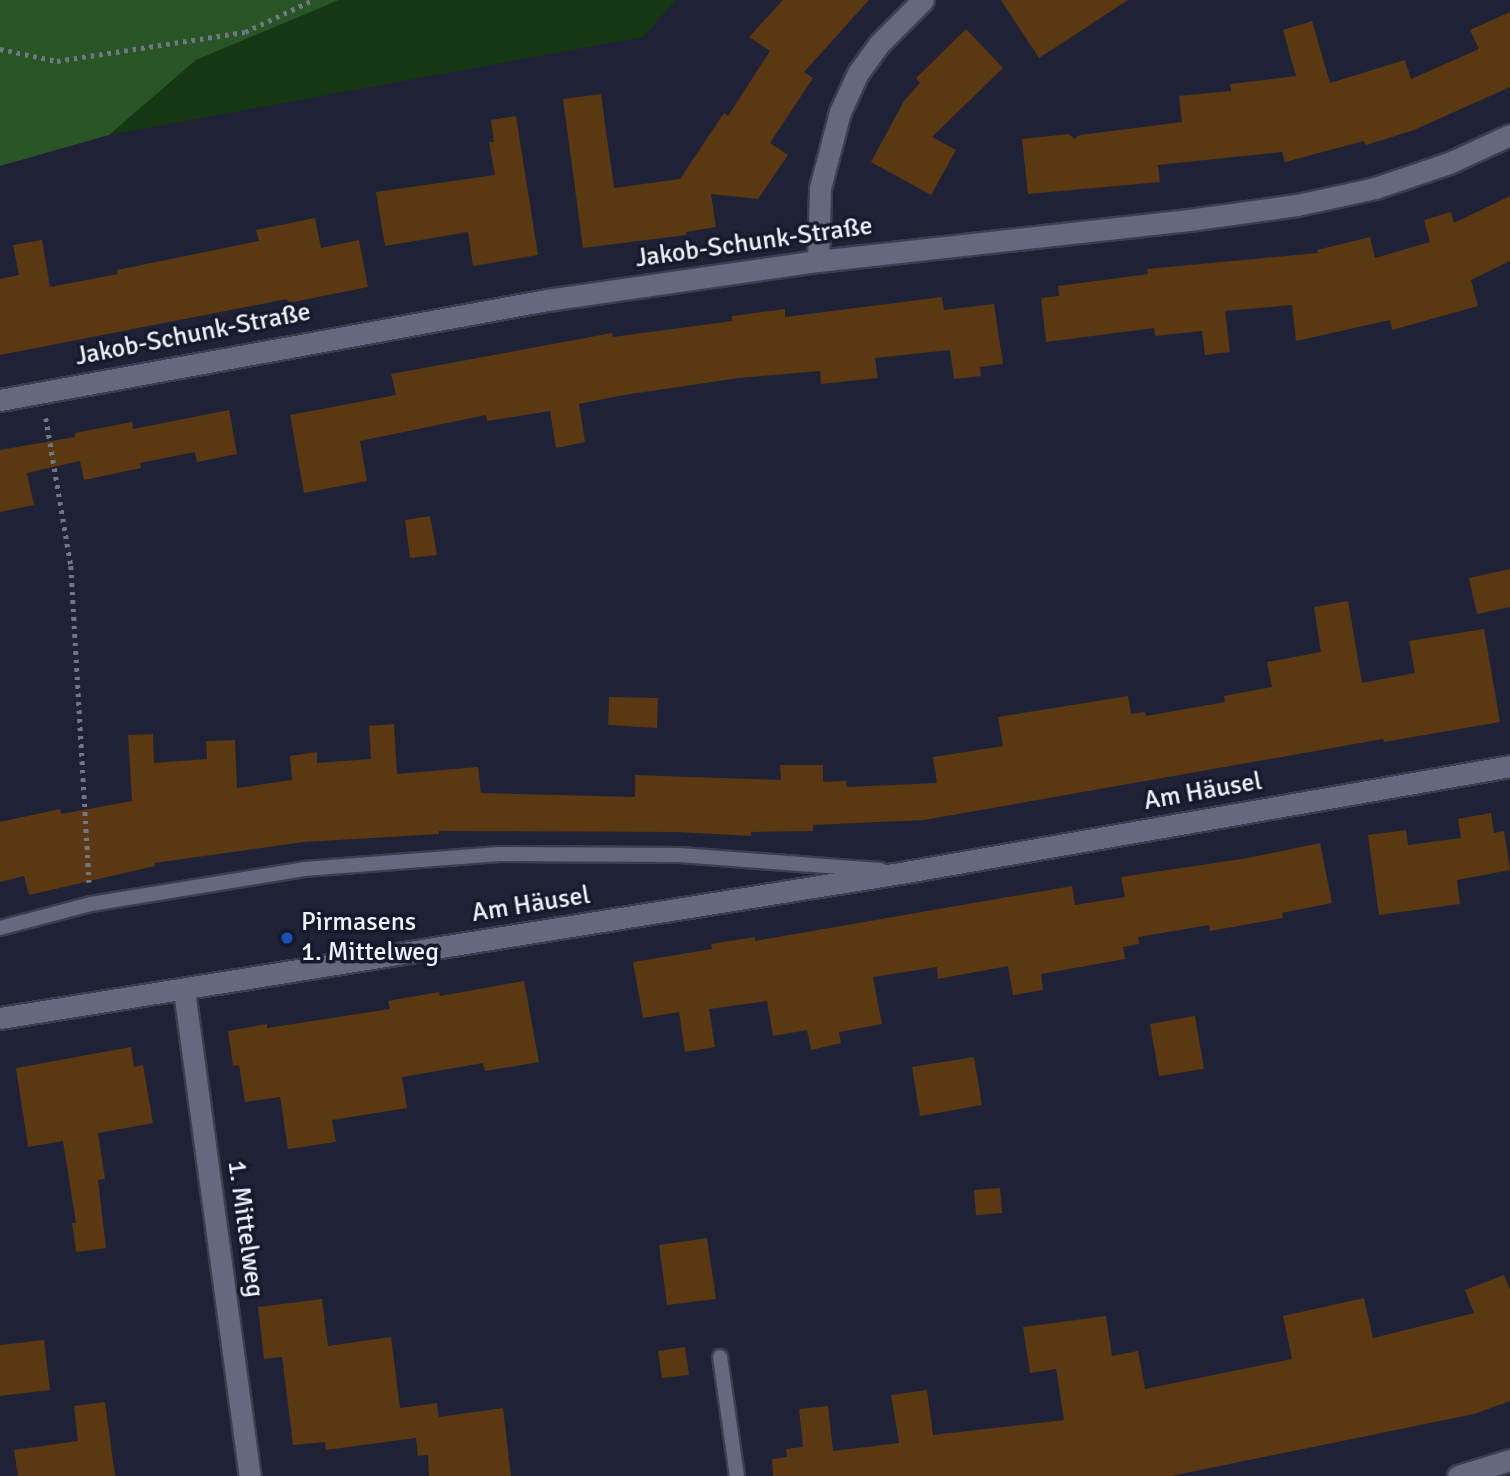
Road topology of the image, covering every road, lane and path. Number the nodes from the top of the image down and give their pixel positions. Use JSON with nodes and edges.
{"nodes":[{"id":1,"x":313,"y":0,"type":"edge"},
{"id":2,"x":923,"y":0,"type":"edge"},
{"id":3,"x":0,"y":49,"type":"edge"},
{"id":4,"x":1510,"y":135,"type":"edge"},
{"id":5,"x":818,"y":261,"type":"junction"},
{"id":6,"x":42,"y":393,"type":"junction"},
{"id":7,"x":0,"y":401,"type":"edge"},
{"id":8,"x":1510,"y":766,"type":"edge"},
{"id":9,"x":906,"y":872,"type":"junction"},
{"id":10,"x":91,"y":904,"type":"junction"},
{"id":11,"x":0,"y":928,"type":"edge"},
{"id":12,"x":184,"y":990,"type":"junction"},
{"id":13,"x":0,"y":1018,"type":"edge"},
{"id":14,"x":720,"y":1357,"type":"dead end"},
{"id":15,"x":1510,"y":1460,"type":"edge"},
{"id":16,"x":250,"y":1476,"type":"edge"},
{"id":17,"x":737,"y":1476,"type":"edge"},
{"id":18,"x":1458,"y":1476,"type":"edge"}],
"edges":[{"from":1,"to":3,"type":"path"},
{"from":2,"to":5,"type":"street"},
{"from":4,"to":5,"type":"street","name":"Jakob-Schunk-Straße"},
{"from":5,"to":6,"type":"street","name":"Jakob-Schunk-Straße"},
{"from":6,"to":7,"type":"street","name":"Jakob-Schunk-Straße"},
{"from":6,"to":10,"type":"path"},
{"from":8,"to":9,"type":"street","name":"Am Häusel"},
{"from":9,"to":10,"type":"lane","name":"Am Häusel"},
{"from":9,"to":12,"type":"street","name":"Am Häusel"},
{"from":10,"to":11,"type":"lane","name":"Am Häusel"},
{"from":12,"to":13,"type":"street","name":"Am Häusel"},
{"from":12,"to":16,"type":"street","name":"1. Mittelweg"},
{"from":14,"to":17,"type":"lane"},
{"from":15,"to":18,"type":"street"}]}
